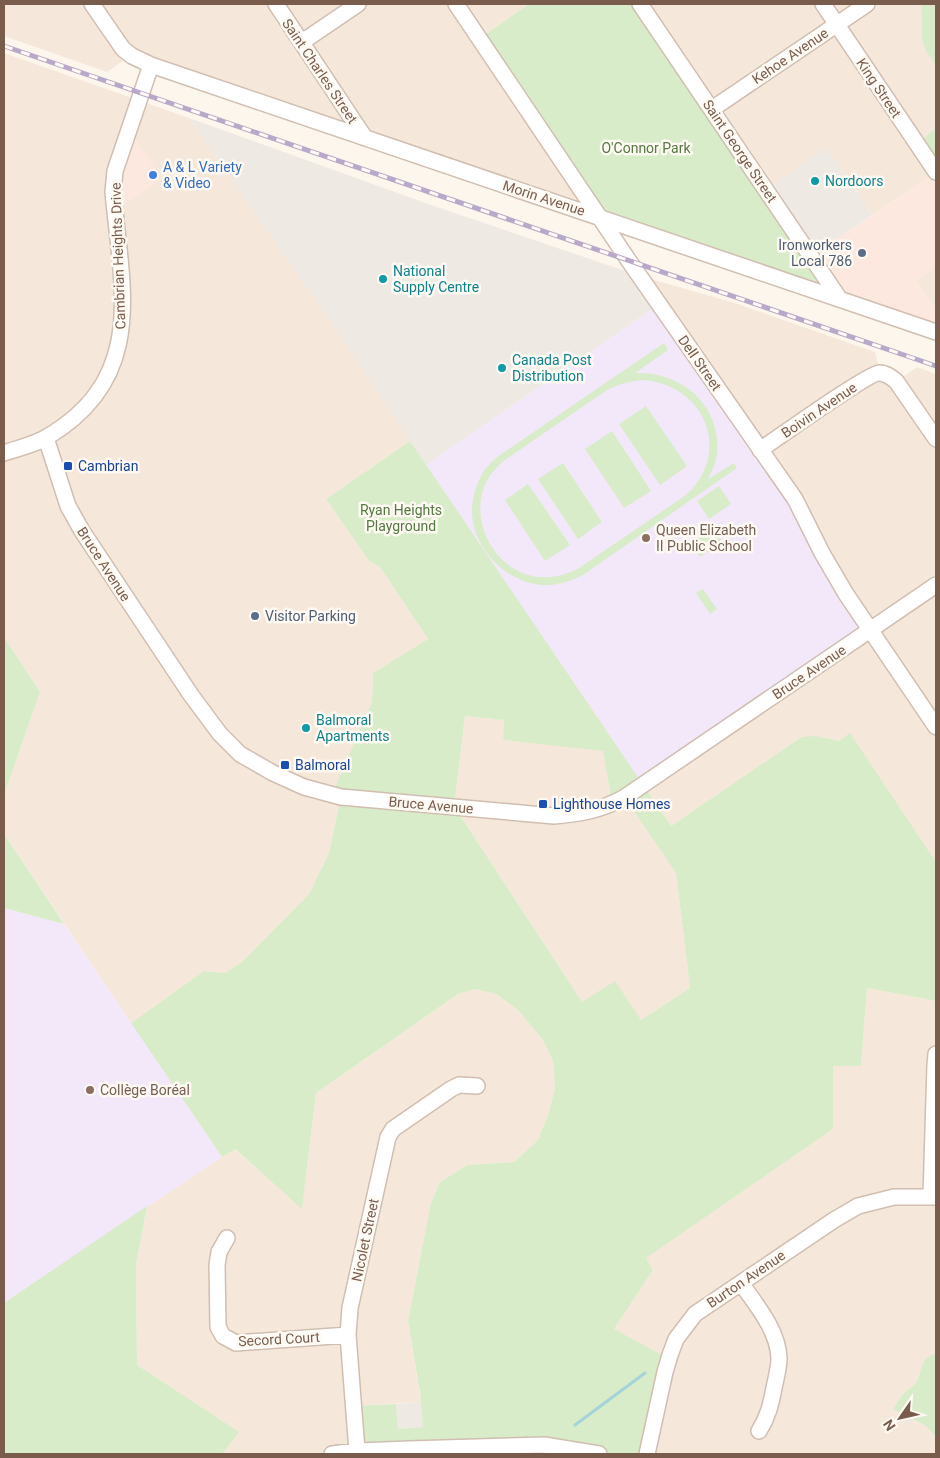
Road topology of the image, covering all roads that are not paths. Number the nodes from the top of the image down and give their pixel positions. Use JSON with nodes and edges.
{"nodes":[{"id":1,"x":92,"y":4,"type":"edge"},
{"id":2,"x":276,"y":4,"type":"edge"},
{"id":3,"x":358,"y":4,"type":"edge"},
{"id":4,"x":456,"y":4,"type":"edge"},
{"id":5,"x":640,"y":4,"type":"edge"},
{"id":6,"x":823,"y":4,"type":"edge"},
{"id":7,"x":867,"y":4,"type":"edge"},
{"id":8,"x":836,"y":24,"type":"junction"},
{"id":9,"x":302,"y":42,"type":"junction"},
{"id":10,"x":151,"y":65,"type":"junction"},
{"id":11,"x":712,"y":109,"type":"junction"},
{"id":12,"x":365,"y":138,"type":"junction"},
{"id":13,"x":936,"y":172,"type":"edge"},
{"id":14,"x":598,"y":216,"type":"junction"},
{"id":15,"x":839,"y":298,"type":"junction"},
{"id":16,"x":936,"y":332,"type":"edge"},
{"id":17,"x":46,"y":438,"type":"junction"},
{"id":18,"x":936,"y":439,"type":"edge"},
{"id":19,"x":760,"y":450,"type":"junction"},
{"id":20,"x":4,"y":453,"type":"edge"},
{"id":21,"x":936,"y":585,"type":"edge"},
{"id":22,"x":870,"y":631,"type":"junction"},
{"id":23,"x":936,"y":727,"type":"edge"},
{"id":24,"x":936,"y":1054,"type":"edge"},
{"id":25,"x":477,"y":1086,"type":"dead end"},
{"id":26,"x":934,"y":1196,"type":"edge"},
{"id":27,"x":227,"y":1238,"type":"dead end"},
{"id":28,"x":741,"y":1283,"type":"junction"},
{"id":29,"x":348,"y":1335,"type":"junction"},
{"id":30,"x":759,"y":1431,"type":"dead end"},
{"id":31,"x":357,"y":1451,"type":"junction"},
{"id":32,"x":332,"y":1454,"type":"edge"},
{"id":33,"x":599,"y":1454,"type":"edge"},
{"id":34,"x":647,"y":1454,"type":"edge"}],
"edges":[{"from":1,"to":10,"type":"street","name":"Morin Avenue"},
{"from":2,"to":9,"type":"street","name":"Saint Charles Street"},
{"from":3,"to":9,"type":"street"},
{"from":4,"to":14,"type":"street","name":"Dell Street"},
{"from":5,"to":11,"type":"street","name":"Saint George Street"},
{"from":6,"to":8,"type":"street","name":"King Street"},
{"from":7,"to":8,"type":"street","name":"Kehoe Avenue"},
{"from":8,"to":11,"type":"street","name":"Kehoe Avenue"},
{"from":8,"to":13,"type":"street","name":"King Street"},
{"from":9,"to":12,"type":"street","name":"Saint Charles Street"},
{"from":10,"to":12,"type":"street","name":"Morin Avenue"},
{"from":10,"to":17,"type":"street","name":"Cambrian Heights Drive"},
{"from":11,"to":15,"type":"street","name":"Saint George Street"},
{"from":12,"to":14,"type":"street","name":"Morin Avenue"},
{"from":14,"to":15,"type":"street","name":"Morin Avenue"},
{"from":14,"to":19,"type":"street","name":"Dell Street"},
{"from":15,"to":16,"type":"street","name":"Morin Avenue"},
{"from":17,"to":20,"type":"street","name":"Cambrian Heights Drive"},
{"from":17,"to":22,"type":"street","name":"Bruce Avenue"},
{"from":18,"to":19,"type":"street","name":"Boivin Avenue"},
{"from":19,"to":22,"type":"street","name":"Dell Street"},
{"from":21,"to":22,"type":"street","name":"Bruce Avenue"},
{"from":22,"to":23,"type":"street","name":"Dell Street"},
{"from":24,"to":26,"type":"street"},
{"from":25,"to":29,"type":"street","name":"Nicolet Street"},
{"from":26,"to":28,"type":"street","name":"Burton Avenue"},
{"from":27,"to":29,"type":"street","name":"Secord Court"},
{"from":28,"to":30,"type":"street"},
{"from":28,"to":34,"type":"street","name":"Burton Avenue"},
{"from":29,"to":31,"type":"street","name":"Nicolet Street"},
{"from":31,"to":32,"type":"street"},
{"from":31,"to":33,"type":"street"}]}
